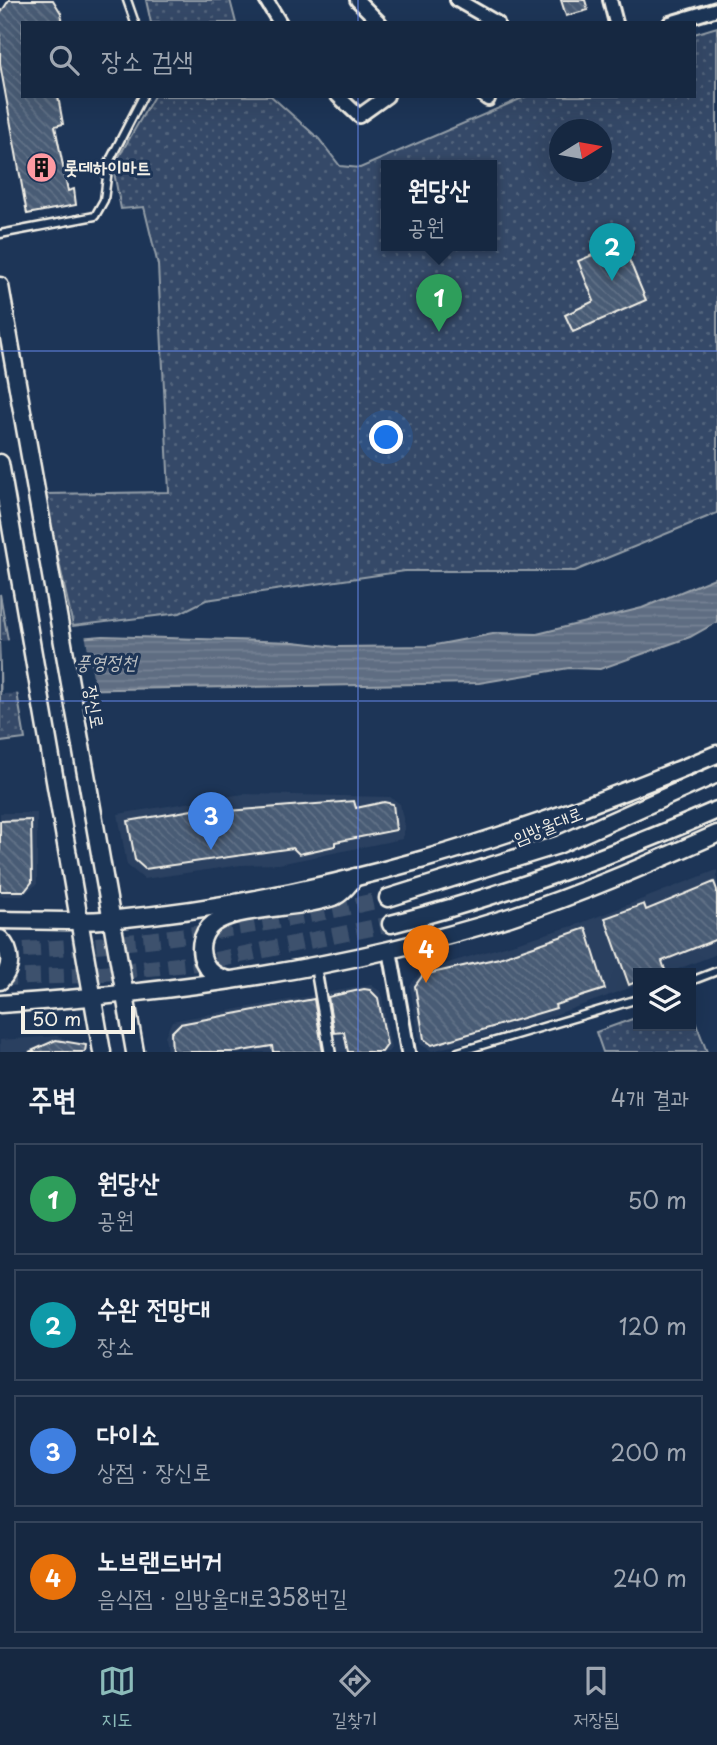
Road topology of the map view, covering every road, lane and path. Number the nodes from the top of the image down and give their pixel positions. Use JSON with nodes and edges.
{"nodes":[{"id":1,"x":127,"y":0,"type":"edge"},
{"id":2,"x":266,"y":0,"type":"edge"},
{"id":3,"x":357,"y":0,"type":"edge"},
{"id":4,"x":457,"y":0,"type":"edge"},
{"id":5,"x":610,"y":0,"type":"edge"},
{"id":6,"x":717,"y":9,"type":"edge"},
{"id":7,"x":134,"y":21,"type":"edge"},
{"id":8,"x":280,"y":21,"type":"edge"},
{"id":9,"x":378,"y":21,"type":"edge"},
{"id":10,"x":493,"y":21,"type":"edge"},
{"id":11,"x":615,"y":21,"type":"edge"},
{"id":12,"x":677,"y":21,"type":"edge"},
{"id":13,"x":142,"y":98,"type":"edge"},
{"id":14,"x":340,"y":98,"type":"edge"},
{"id":15,"x":384,"y":98,"type":"edge"},
{"id":16,"x":0,"y":233,"type":"edge"},
{"id":17,"x":0,"y":286,"type":"edge"},
{"id":18,"x":0,"y":463,"type":"edge"},
{"id":19,"x":717,"y":754,"type":"edge"},
{"id":20,"x":717,"y":774,"type":"edge"},
{"id":21,"x":717,"y":810,"type":"edge"},
{"id":22,"x":717,"y":834,"type":"edge"},
{"id":23,"x":355,"y":877,"type":"junction"},
{"id":24,"x":388,"y":898,"type":"tunnel mouth"},
{"id":25,"x":0,"y":920,"type":"edge"},
{"id":26,"x":79,"y":920,"type":"junction"},
{"id":27,"x":113,"y":920,"type":"junction"},
{"id":28,"x":391,"y":924,"type":"tunnel mouth"},
{"id":29,"x":0,"y":939,"type":"edge"},
{"id":30,"x":390,"y":950,"type":"junction"},
{"id":31,"x":717,"y":971,"type":"edge"},
{"id":32,"x":317,"y":975,"type":"dead end"},
{"id":33,"x":241,"y":979,"type":"junction"},
{"id":34,"x":696,"y":979,"type":"edge"},
{"id":35,"x":0,"y":981,"type":"edge"},
{"id":36,"x":126,"y":994,"type":"junction"},
{"id":37,"x":93,"y":998,"type":"junction"},
{"id":38,"x":633,"y":1000,"type":"edge"},
{"id":39,"x":0,"y":1004,"type":"edge"},
{"id":40,"x":102,"y":1052,"type":"edge"},
{"id":41,"x":135,"y":1052,"type":"edge"},
{"id":42,"x":330,"y":1052,"type":"edge"},
{"id":43,"x":408,"y":1052,"type":"edge"},
{"id":44,"x":458,"y":1052,"type":"edge"}],
"edges":[{"from":1,"to":7,"type":"lane"},
{"from":2,"to":8,"type":"street"},
{"from":3,"to":9,"type":"street"},
{"from":4,"to":10,"type":"street"},
{"from":5,"to":11,"type":"street"},
{"from":6,"to":12,"type":"street"},
{"from":13,"to":16,"type":"lane"},
{"from":14,"to":15,"type":"street"},
{"from":17,"to":27,"type":"main road","name":"장신로"},
{"from":18,"to":26,"type":"main road"},
{"from":19,"to":23,"type":"main road"},
{"from":20,"to":24,"type":"main road","name":"임방울대로"},
{"from":21,"to":28,"type":"main road"},
{"from":22,"to":30,"type":"main road"},
{"from":23,"to":27,"type":"main road"},
{"from":23,"to":33,"type":"main road"},
{"from":25,"to":26,"type":"main road"},
{"from":26,"to":27,"type":"main road"},
{"from":26,"to":37,"type":"main road"},
{"from":27,"to":36,"type":"main road","name":"장신로"},
{"from":29,"to":35,"type":"main road"},
{"from":30,"to":33,"type":"main road"},
{"from":30,"to":43,"type":"street"},
{"from":31,"to":34,"type":"lane"},
{"from":32,"to":42,"type":"street"},
{"from":33,"to":36,"type":"main road"},
{"from":36,"to":37,"type":"main road"},
{"from":36,"to":41,"type":"main road","name":"장신로"},
{"from":37,"to":39,"type":"main road"},
{"from":37,"to":40,"type":"main road"},
{"from":38,"to":44,"type":"lane"}]}
